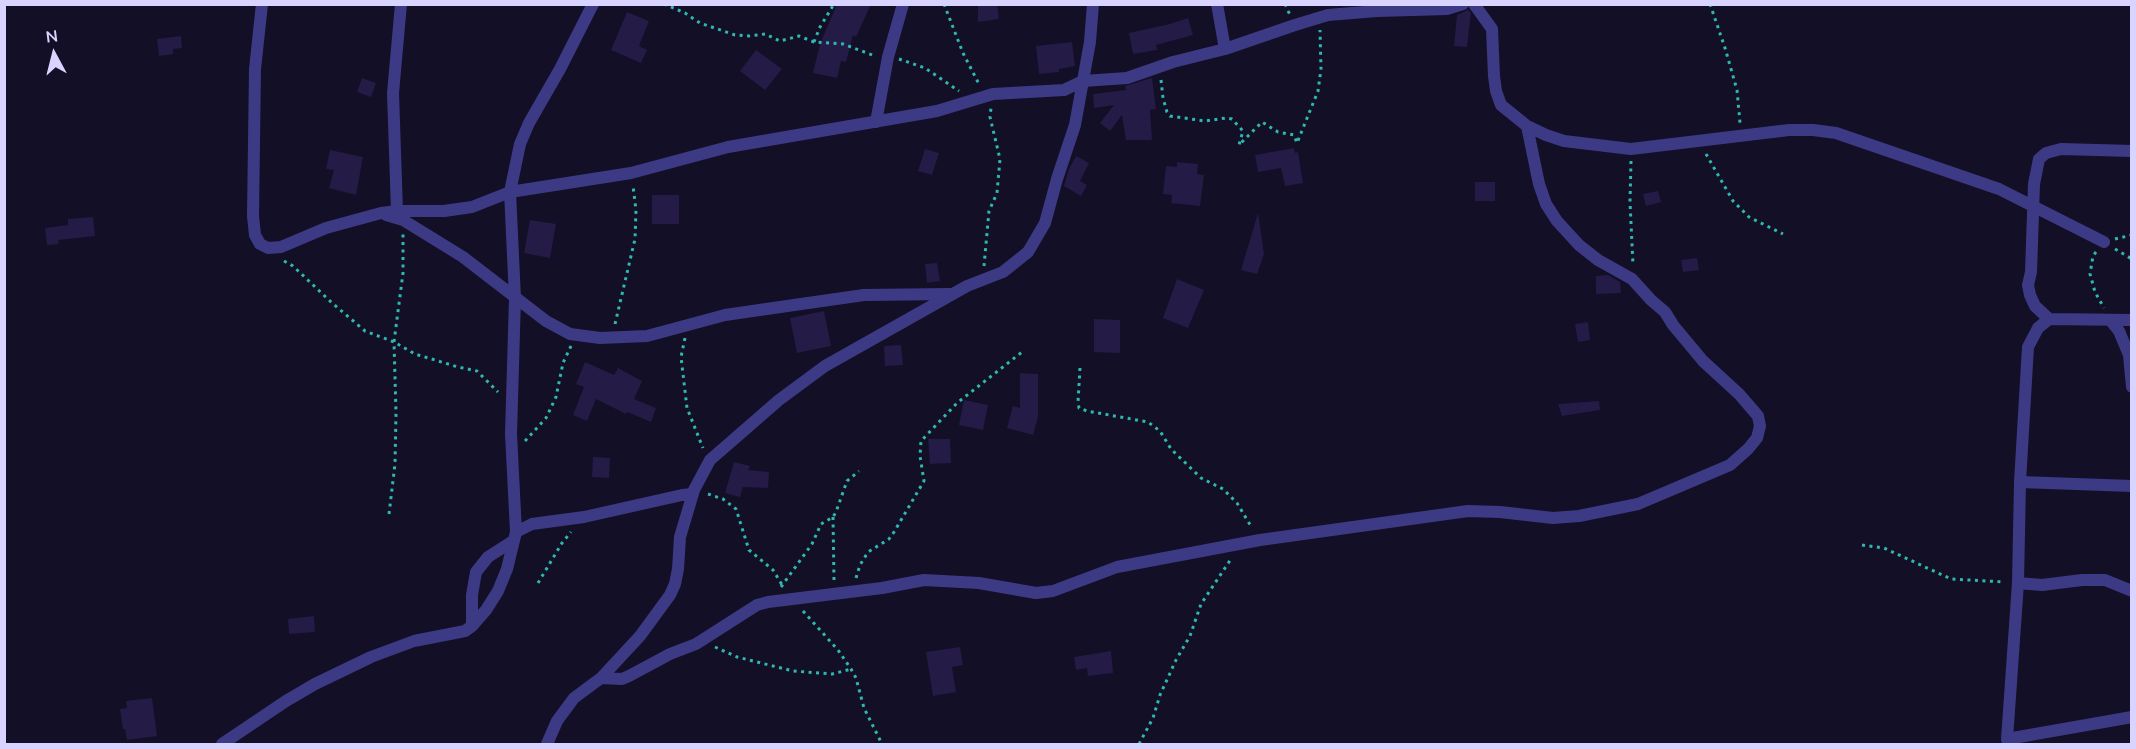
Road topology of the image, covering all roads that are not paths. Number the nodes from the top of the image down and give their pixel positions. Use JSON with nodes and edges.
{"nodes":[{"id":1,"x":262,"y":4,"type":"edge"},
{"id":2,"x":401,"y":4,"type":"edge"},
{"id":3,"x":593,"y":4,"type":"edge"},
{"id":4,"x":903,"y":4,"type":"edge"},
{"id":5,"x":1093,"y":4,"type":"edge"},
{"id":6,"x":1217,"y":4,"type":"edge"},
{"id":7,"x":1463,"y":4,"type":"edge"},
{"id":8,"x":1474,"y":4,"type":"edge"},
{"id":9,"x":1326,"y":12,"type":"edge"},
{"id":10,"x":1225,"y":50,"type":"junction"},
{"id":11,"x":1083,"y":81,"type":"junction"},
{"id":12,"x":876,"y":122,"type":"junction"},
{"id":13,"x":1527,"y":126,"type":"junction"},
{"id":14,"x":2132,"y":151,"type":"edge"},
{"id":15,"x":510,"y":192,"type":"junction"},
{"id":16,"x":2033,"y":208,"type":"junction"},
{"id":17,"x":400,"y":216,"type":"junction"},
{"id":18,"x":2104,"y":242,"type":"road end"},
{"id":19,"x":952,"y":294,"type":"junction"},
{"id":20,"x":515,"y":298,"type":"junction"},
{"id":21,"x":2049,"y":319,"type":"junction"},
{"id":22,"x":2110,"y":320,"type":"junction"},
{"id":23,"x":2132,"y":320,"type":"edge"},
{"id":24,"x":2132,"y":387,"type":"edge"},
{"id":25,"x":2020,"y":482,"type":"junction"},
{"id":26,"x":2132,"y":486,"type":"edge"},
{"id":27,"x":694,"y":492,"type":"junction"},
{"id":28,"x":515,"y":537,"type":"junction"},
{"id":29,"x":2018,"y":583,"type":"junction"},
{"id":30,"x":2132,"y":591,"type":"edge"},
{"id":31,"x":472,"y":626,"type":"junction"},
{"id":32,"x":601,"y":678,"type":"junction"},
{"id":33,"x":2132,"y":717,"type":"edge"},
{"id":34,"x":2008,"y":741,"type":"edge"},
{"id":35,"x":222,"y":744,"type":"edge"},
{"id":36,"x":548,"y":744,"type":"edge"}],
"edges":[{"from":1,"to":17,"type":"street"},
{"from":2,"to":17,"type":"street"},
{"from":3,"to":15,"type":"street"},
{"from":4,"to":12,"type":"street"},
{"from":5,"to":11,"type":"street"},
{"from":6,"to":10,"type":"street"},
{"from":7,"to":9,"type":"street"},
{"from":8,"to":13,"type":"street"},
{"from":9,"to":10,"type":"street"},
{"from":10,"to":11,"type":"street"},
{"from":11,"to":12,"type":"street"},
{"from":11,"to":19,"type":"street"},
{"from":12,"to":15,"type":"street"},
{"from":13,"to":16,"type":"street"},
{"from":13,"to":32,"type":"street"},
{"from":14,"to":16,"type":"street"},
{"from":15,"to":17,"type":"street"},
{"from":15,"to":20,"type":"street"},
{"from":16,"to":18,"type":"street"},
{"from":16,"to":21,"type":"street"},
{"from":17,"to":20,"type":"street"},
{"from":19,"to":20,"type":"street"},
{"from":19,"to":27,"type":"street"},
{"from":20,"to":28,"type":"street"},
{"from":21,"to":22,"type":"street"},
{"from":21,"to":25,"type":"street"},
{"from":22,"to":23,"type":"street"},
{"from":22,"to":24,"type":"street"},
{"from":25,"to":26,"type":"street"},
{"from":25,"to":29,"type":"street"},
{"from":27,"to":28,"type":"street"},
{"from":27,"to":32,"type":"street"},
{"from":28,"to":31,"type":"street"},
{"from":28,"to":31,"type":"street"},
{"from":29,"to":30,"type":"street"},
{"from":29,"to":34,"type":"street"},
{"from":31,"to":35,"type":"street"},
{"from":32,"to":36,"type":"street"},
{"from":33,"to":34,"type":"street"}]}
